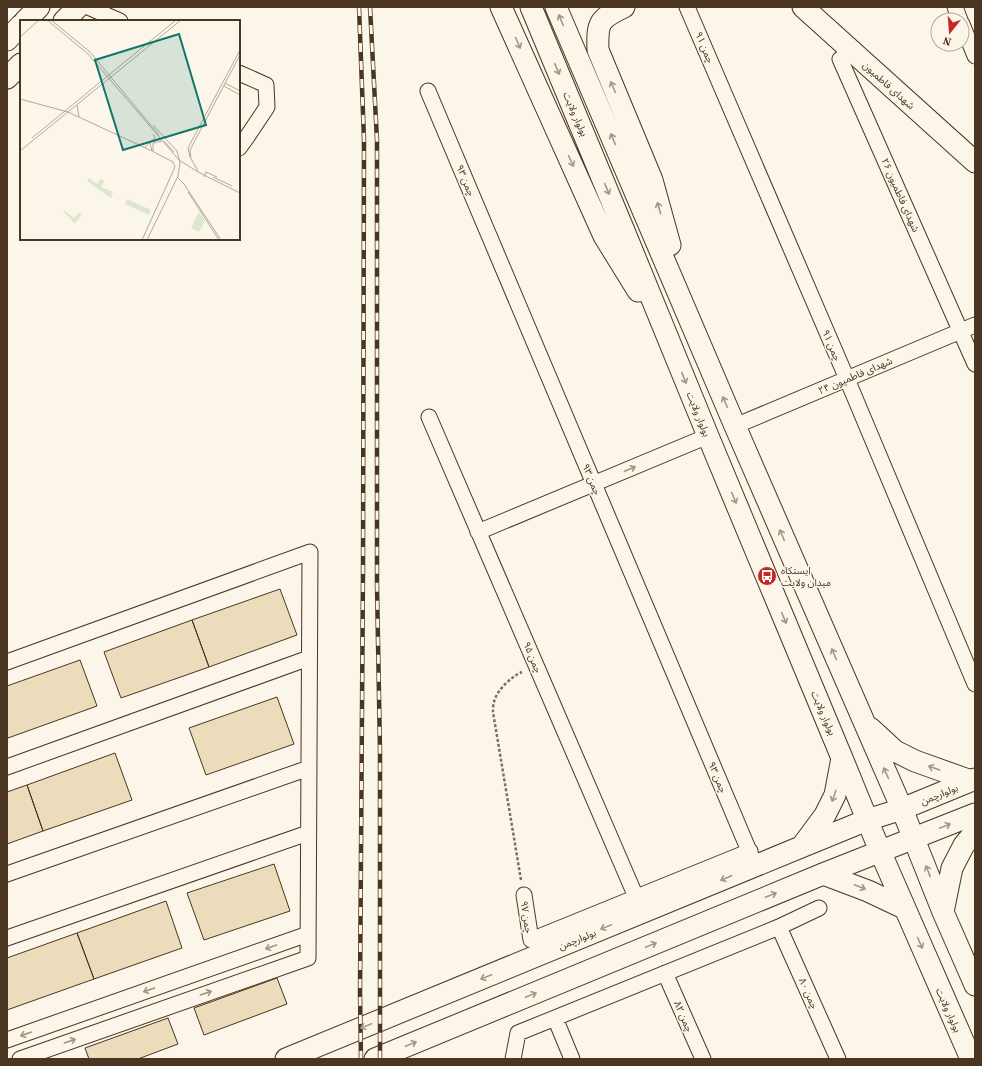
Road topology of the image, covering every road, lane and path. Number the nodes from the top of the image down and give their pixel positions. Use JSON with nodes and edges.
{"nodes":[{"id":1,"x":39,"y":7,"type":"edge"},
{"id":2,"x":78,"y":7,"type":"edge"},
{"id":3,"x":88,"y":7,"type":"edge"},
{"id":4,"x":501,"y":7,"type":"edge"},
{"id":5,"x":531,"y":7,"type":"edge"},
{"id":6,"x":556,"y":7,"type":"edge"},
{"id":7,"x":624,"y":7,"type":"edge"},
{"id":8,"x":687,"y":7,"type":"edge"},
{"id":9,"x":803,"y":7,"type":"edge"},
{"id":10,"x":26,"y":20,"type":"edge"},
{"id":11,"x":65,"y":20,"type":"edge"},
{"id":12,"x":118,"y":20,"type":"edge"},
{"id":13,"x":20,"y":26,"type":"edge"},
{"id":14,"x":7,"y":40,"type":"edge"},
{"id":15,"x":970,"y":44,"type":"edge"},
{"id":16,"x":975,"y":56,"type":"edge"},
{"id":17,"x":840,"y":59,"type":"dead end"},
{"id":18,"x":20,"y":65,"type":"edge"},
{"id":19,"x":240,"y":73,"type":"edge"},
{"id":20,"x":7,"y":78,"type":"edge"},
{"id":21,"x":428,"y":92,"type":"dead end"},
{"id":22,"x":240,"y":147,"type":"edge"},
{"id":23,"x":975,"y":162,"type":"edge"},
{"id":24,"x":975,"y":325,"type":"edge"},
{"id":25,"x":693,"y":326,"type":"junction"},
{"id":26,"x":961,"y":330,"type":"junction"},
{"id":27,"x":670,"y":342,"type":"junction"},
{"id":28,"x":975,"y":364,"type":"edge"},
{"id":29,"x":847,"y":379,"type":"junction"},
{"id":30,"x":429,"y":417,"type":"dead end"},
{"id":31,"x":735,"y":426,"type":"junction"},
{"id":32,"x":708,"y":436,"type":"junction"},
{"id":33,"x":594,"y":484,"type":"junction"},
{"id":34,"x":478,"y":532,"type":"junction"},
{"id":35,"x":310,"y":658,"type":"junction"},
{"id":36,"x":7,"y":662,"type":"edge"},
{"id":37,"x":536,"y":666,"type":"junction"},
{"id":38,"x":975,"y":684,"type":"edge"},
{"id":39,"x":864,"y":723,"type":"junction"},
{"id":40,"x":842,"y":758,"type":"junction"},
{"id":41,"x":7,"y":766,"type":"edge"},
{"id":42,"x":309,"y":768,"type":"junction"},
{"id":43,"x":973,"y":780,"type":"edge"},
{"id":44,"x":902,"y":809,"type":"junction"},
{"id":45,"x":975,"y":814,"type":"edge"},
{"id":46,"x":867,"y":820,"type":"junction"},
{"id":47,"x":975,"y":832,"type":"edge"},
{"id":48,"x":308,"y":833,"type":"junction"},
{"id":49,"x":914,"y":838,"type":"junction"},
{"id":50,"x":801,"y":847,"type":"junction"},
{"id":51,"x":880,"y":851,"type":"junction"},
{"id":52,"x":752,"y":858,"type":"junction"},
{"id":53,"x":7,"y":874,"type":"edge"},
{"id":54,"x":824,"y":874,"type":"junction"},
{"id":55,"x":524,"y":894,"type":"joint"},
{"id":56,"x":636,"y":897,"type":"junction"},
{"id":57,"x":818,"y":908,"type":"dead end"},
{"id":58,"x":904,"y":908,"type":"junction"},
{"id":59,"x":943,"y":912,"type":"junction"},
{"id":60,"x":779,"y":927,"type":"junction"},
{"id":61,"x":308,"y":934,"type":"junction"},
{"id":62,"x":7,"y":938,"type":"edge"},
{"id":63,"x":665,"y":973,"type":"junction"},
{"id":64,"x":975,"y":985,"type":"edge"},
{"id":65,"x":555,"y":1018,"type":"junction"},
{"id":66,"x":7,"y":1040,"type":"edge"},
{"id":67,"x":20,"y":1059,"type":"edge"},
{"id":68,"x":286,"y":1059,"type":"edge"},
{"id":69,"x":375,"y":1059,"type":"edge"},
{"id":70,"x":513,"y":1059,"type":"edge"},
{"id":71,"x":572,"y":1059,"type":"edge"},
{"id":72,"x":703,"y":1059,"type":"edge"},
{"id":73,"x":838,"y":1059,"type":"edge"},
{"id":74,"x":971,"y":1059,"type":"edge"}],
"edges":[{"from":1,"to":10,"type":"main road"},
{"from":2,"to":11,"type":"main road"},
{"from":3,"to":12,"type":"street"},
{"from":4,"to":27,"type":"main road","one_way":true},
{"from":5,"to":27,"type":"main road","name":"بولوار ولایت","one_way":true},
{"from":25,"to":6,"type":"main road","one_way":true},
{"from":25,"to":7,"type":"main road","one_way":true},
{"from":8,"to":29,"type":"street","name":"چمن ۹۱"},
{"from":9,"to":23,"type":"main road","name":"شهدای فاطمیون"},
{"from":13,"to":14,"type":"main road"},
{"from":15,"to":16,"type":"street"},
{"from":17,"to":26,"type":"street","name":"شهدای فاطمیون ۲۶"},
{"from":18,"to":20,"type":"main road"},
{"from":19,"to":22,"type":"street"},
{"from":21,"to":33,"type":"street","name":"چمن ۹۳"},
{"from":24,"to":26,"type":"street","name":"شهدای فاطمیون ۲۴"},
{"from":31,"to":25,"type":"main road","one_way":true},
{"from":26,"to":28,"type":"street","name":"شهدای فاطمیون ۲۶"},
{"from":26,"to":29,"type":"street","name":"شهدای فاطمیون ۲۴"},
{"from":27,"to":32,"type":"main road","name":"بولوار ولایت","one_way":true},
{"from":29,"to":31,"type":"street","name":"شهدای فاطمیون ۲۴"},
{"from":29,"to":38,"type":"street","name":"چمن ۹۱"},
{"from":30,"to":34,"type":"street","name":"چمن ۹۵"},
{"from":39,"to":31,"type":"main road","one_way":true},
{"from":33,"to":32,"type":"street","one_way":true},
{"from":32,"to":40,"type":"main road","name":"بولوار ولایت","one_way":true},
{"from":33,"to":34,"type":"street"},
{"from":33,"to":52,"type":"street","name":"چمن ۹۳"},
{"from":34,"to":37,"type":"street","name":"چمن ۹۵"},
{"from":35,"to":36,"type":"street"},
{"from":35,"to":41,"type":"street"},
{"from":35,"to":42,"type":"street"},
{"from":37,"to":55,"type":"path"},
{"from":37,"to":56,"type":"street","name":"چمن ۹۵"},
{"from":43,"to":39,"type":"main road","one_way":true},
{"from":44,"to":39,"type":"main road","one_way":true},
{"from":40,"to":46,"type":"main road","name":"بولوار ولایت"},
{"from":40,"to":50,"type":"main road","one_way":true},
{"from":42,"to":48,"type":"street"},
{"from":42,"to":53,"type":"street"},
{"from":43,"to":44,"type":"main road","name":"بولوارچمن"},
{"from":44,"to":46,"type":"main road","name":"بولوارچمن"},
{"from":44,"to":49,"type":"main road"},
{"from":49,"to":45,"type":"main road","one_way":true},
{"from":46,"to":50,"type":"main road","name":"بولوارچمن"},
{"from":46,"to":51,"type":"main road","name":"بولوار ولایت"},
{"from":47,"to":59,"type":"main road"},
{"from":48,"to":61,"type":"street"},
{"from":48,"to":62,"type":"street"},
{"from":49,"to":51,"type":"main road"},
{"from":59,"to":49,"type":"main road","one_way":true},
{"from":50,"to":52,"type":"main road","name":"بولوارچمن"},
{"from":51,"to":54,"type":"main road"},
{"from":51,"to":58,"type":"main road","name":"بولوار ولایت"},
{"from":52,"to":56,"type":"street"},
{"from":52,"to":68,"type":"main road","name":"بولوارچمن","one_way":true},
{"from":54,"to":58,"type":"main road","one_way":true},
{"from":69,"to":54,"type":"main road","one_way":true},
{"from":55,"to":56,"type":"street","name":"چمن ۹۷"},
{"from":57,"to":60,"type":"street"},
{"from":58,"to":74,"type":"main road","name":"بولوار ولایت","one_way":true},
{"from":59,"to":64,"type":"main road"},
{"from":60,"to":63,"type":"street"},
{"from":60,"to":73,"type":"street","name":"چمن ۸۰"},
{"from":61,"to":66,"type":"street","one_way":true},
{"from":67,"to":61,"type":"street","one_way":true},
{"from":63,"to":65,"type":"street"},
{"from":63,"to":72,"type":"street","name":"چمن ۸۲"},
{"from":65,"to":70,"type":"street"},
{"from":65,"to":71,"type":"street"}]}
